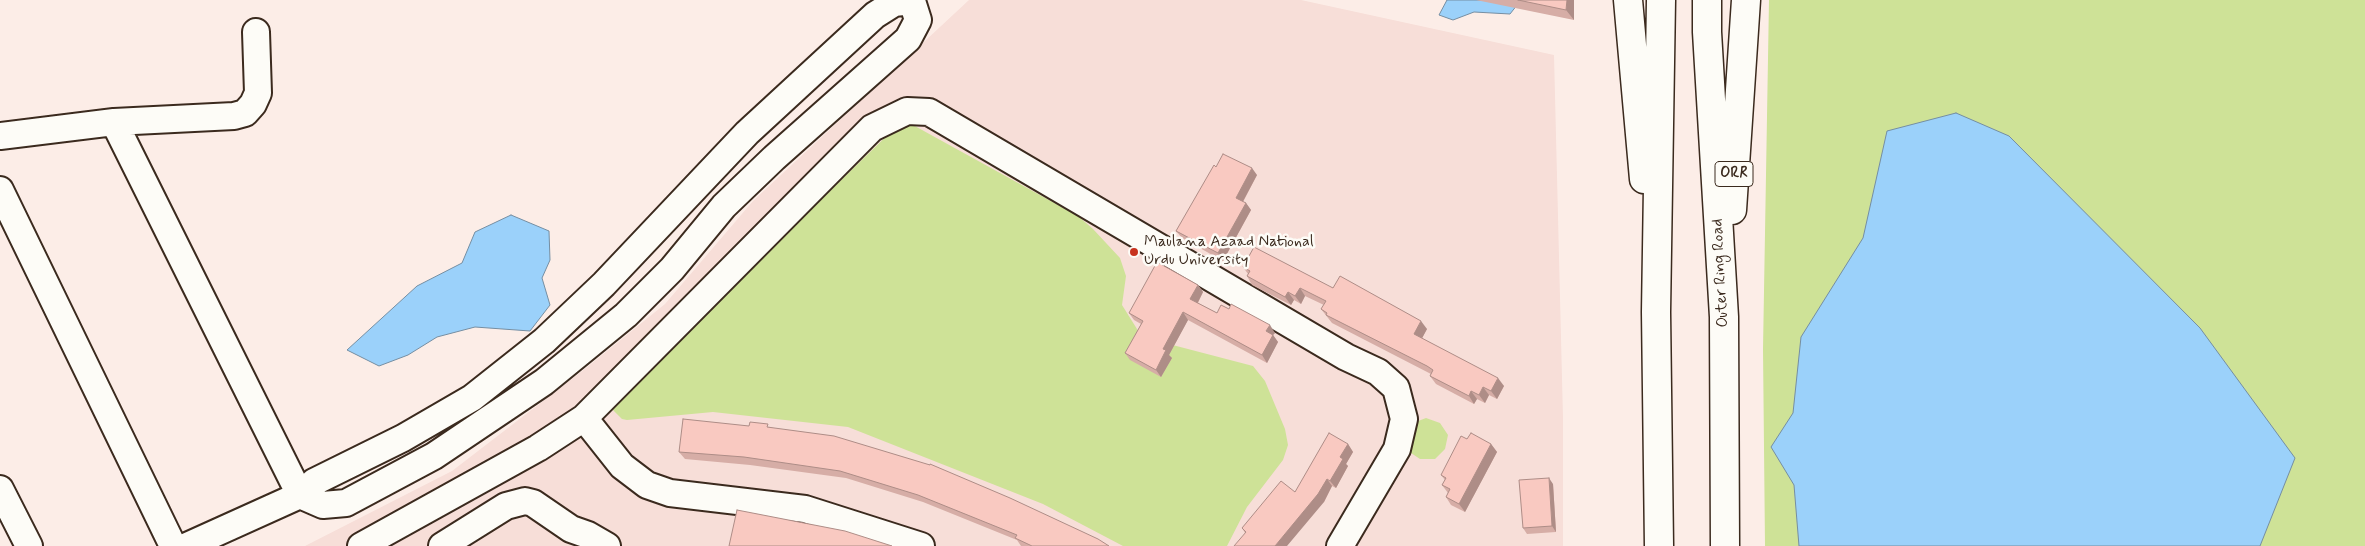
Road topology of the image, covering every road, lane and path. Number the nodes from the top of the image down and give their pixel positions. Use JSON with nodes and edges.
{"nodes":[{"id":1,"x":1628,"y":0,"type":"edge"},
{"id":2,"x":1661,"y":0,"type":"edge"},
{"id":3,"x":1707,"y":0,"type":"edge"},
{"id":4,"x":1746,"y":0,"type":"edge"},
{"id":5,"x":256,"y":32,"type":"dead end"},
{"id":6,"x":114,"y":122,"type":"junction"},
{"id":7,"x":0,"y":136,"type":"edge"},
{"id":8,"x":0,"y":190,"type":"edge"},
{"id":9,"x":1656,"y":312,"type":"junction"},
{"id":10,"x":1724,"y":317,"type":"junction"},
{"id":11,"x":584,"y":418,"type":"junction"},
{"id":12,"x":0,"y":489,"type":"edge"},
{"id":13,"x":300,"y":495,"type":"junction"},
{"id":14,"x":371,"y":544,"type":"edge"},
{"id":15,"x":29,"y":546,"type":"edge"},
{"id":16,"x":173,"y":546,"type":"edge"},
{"id":17,"x":187,"y":546,"type":"edge"},
{"id":18,"x":442,"y":546,"type":"edge"},
{"id":19,"x":607,"y":546,"type":"edge"},
{"id":20,"x":921,"y":546,"type":"edge"},
{"id":21,"x":1340,"y":546,"type":"edge"},
{"id":22,"x":1659,"y":546,"type":"edge"},
{"id":23,"x":1725,"y":546,"type":"edge"}],
"edges":[{"from":1,"to":9,"type":"highway"},
{"from":2,"to":9,"type":"highway"},
{"from":3,"to":10,"type":"highway","name":"Outer Ring Road","number":"ORR"},
{"from":4,"to":10,"type":"highway","number":"ORR"},
{"from":5,"to":6,"type":"street"},
{"from":6,"to":7,"type":"street"},
{"from":6,"to":13,"type":"street"},
{"from":8,"to":16,"type":"street"},
{"from":9,"to":22,"type":"highway"},
{"from":10,"to":23,"type":"highway","name":"Outer Ring Road","number":"ORR"},
{"from":11,"to":14,"type":"street"},
{"from":11,"to":20,"type":"street"},
{"from":11,"to":21,"type":"street"},
{"from":12,"to":15,"type":"street"},
{"from":13,"to":13,"type":"street"},
{"from":13,"to":17,"type":"street"},
{"from":18,"to":19,"type":"street"}]}
